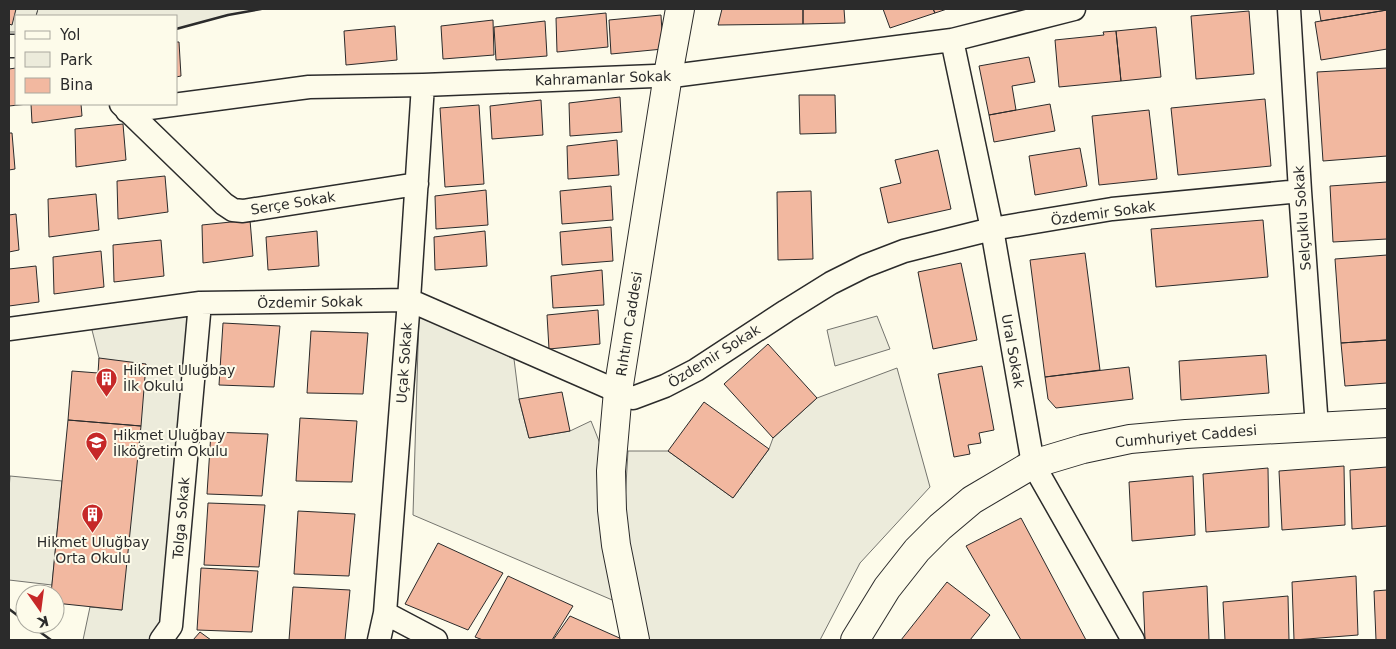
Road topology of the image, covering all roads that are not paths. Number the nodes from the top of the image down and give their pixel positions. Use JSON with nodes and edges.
{"nodes":[{"id":1,"x":680,"y":9,"type":"edge"},
{"id":2,"x":692,"y":9,"type":"edge"},
{"id":3,"x":1289,"y":9,"type":"edge"},
{"id":4,"x":1063,"y":10,"type":"edge"},
{"id":5,"x":952,"y":40,"type":"junction"},
{"id":6,"x":674,"y":75,"type":"junction"},
{"id":7,"x":424,"y":85,"type":"junction"},
{"id":8,"x":178,"y":101,"type":"edge"},
{"id":9,"x":142,"y":105,"type":"edge"},
{"id":10,"x":124,"y":107,"type":"edge"},
{"id":11,"x":417,"y":184,"type":"junction"},
{"id":12,"x":1300,"y":191,"type":"junction"},
{"id":13,"x":992,"y":230,"type":"junction"},
{"id":14,"x":409,"y":300,"type":"junction"},
{"id":15,"x":200,"y":303,"type":"junction"},
{"id":16,"x":9,"y":329,"type":"edge"},
{"id":17,"x":626,"y":395,"type":"junction"},
{"id":18,"x":1387,"y":423,"type":"edge"},
{"id":19,"x":1317,"y":427,"type":"junction"},
{"id":20,"x":1033,"y":464,"type":"junction"},
{"id":21,"x":385,"y":613,"type":"junction"},
{"id":22,"x":161,"y":640,"type":"edge"},
{"id":23,"x":379,"y":640,"type":"edge"},
{"id":24,"x":436,"y":640,"type":"edge"},
{"id":25,"x":635,"y":640,"type":"edge"},
{"id":26,"x":648,"y":640,"type":"edge"},
{"id":27,"x":855,"y":640,"type":"edge"},
{"id":28,"x":1133,"y":640,"type":"edge"}],
"edges":[{"from":1,"to":6,"type":"main road","name":"Rıhtım Caddesi"},
{"from":2,"to":6,"type":"main road","name":"Rıhtım Caddesi"},
{"from":3,"to":12,"type":"street","name":"Selçuklu Sokak"},
{"from":4,"to":5,"type":"street","name":"Kahramanlar Sokak"},
{"from":5,"to":6,"type":"street","name":"Kahramanlar Sokak"},
{"from":5,"to":13,"type":"street","name":"Ural Sokak"},
{"from":6,"to":7,"type":"street","name":"Kahramanlar Sokak"},
{"from":6,"to":17,"type":"main road","name":"Rıhtım Caddesi"},
{"from":7,"to":8,"type":"street","name":"Kahramanlar Sokak"},
{"from":7,"to":11,"type":"street","name":"Uçak Sokak"},
{"from":9,"to":10,"type":"street","name":"Kahramanlar Sokak"},
{"from":10,"to":11,"type":"street","name":"Serçe Sokak"},
{"from":11,"to":14,"type":"street","name":"Uçak Sokak"},
{"from":12,"to":13,"type":"street","name":"Özdemir Sokak"},
{"from":12,"to":19,"type":"street","name":"Selçuklu Sokak"},
{"from":13,"to":17,"type":"street","name":"Özdemir Sokak"},
{"from":13,"to":20,"type":"street","name":"Ural Sokak"},
{"from":14,"to":15,"type":"street","name":"Özdemir Sokak"},
{"from":14,"to":17,"type":"street","name":"Özdemir Sokak"},
{"from":14,"to":21,"type":"street","name":"Uçak Sokak"},
{"from":15,"to":16,"type":"street","name":"Özdemir Sokak"},
{"from":15,"to":22,"type":"street","name":"Tolga Sokak"},
{"from":17,"to":25,"type":"main road","name":"Rıhtım Caddesi"},
{"from":17,"to":26,"type":"main road","name":"Rıhtım Caddesi"},
{"from":18,"to":19,"type":"main road","name":"Cumhuriyet Caddesi"},
{"from":19,"to":20,"type":"main road","name":"Cumhuriyet Caddesi"},
{"from":20,"to":27,"type":"main road","name":"Cumhuriyet Caddesi"},
{"from":20,"to":28,"type":"street","name":"Ural Sokak"},
{"from":21,"to":23,"type":"street","name":"Uçak Sokak"},
{"from":21,"to":24,"type":"street"}]}
